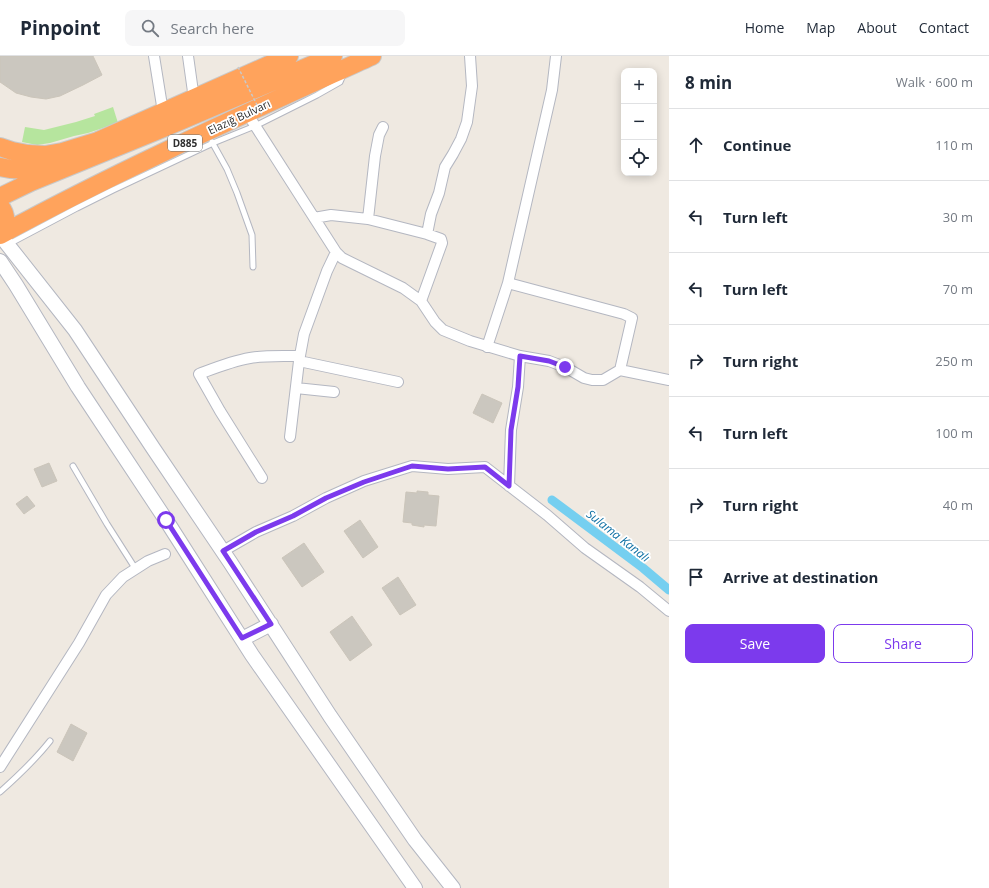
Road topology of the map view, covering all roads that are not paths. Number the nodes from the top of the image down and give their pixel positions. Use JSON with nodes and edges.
{"nodes":[{"id":1,"x":154,"y":56,"type":"edge"},
{"id":2,"x":188,"y":56,"type":"edge"},
{"id":3,"x":289,"y":56,"type":"edge"},
{"id":4,"x":372,"y":56,"type":"edge"},
{"id":5,"x":385,"y":56,"type":"edge"},
{"id":6,"x":470,"y":56,"type":"edge"},
{"id":7,"x":556,"y":56,"type":"edge"},
{"id":8,"x":345,"y":62,"type":"edge"},
{"id":9,"x":194,"y":99,"type":"junction"},
{"id":10,"x":163,"y":112,"type":"junction"},
{"id":11,"x":254,"y":118,"type":"junction"},
{"id":12,"x":382,"y":127,"type":"dead end"},
{"id":13,"x":210,"y":138,"type":"junction"},
{"id":14,"x":0,"y":146,"type":"edge"},
{"id":15,"x":92,"y":157,"type":"junction"},
{"id":16,"x":0,"y":167,"type":"edge"},
{"id":17,"x":0,"y":197,"type":"edge"},
{"id":18,"x":0,"y":206,"type":"edge"},
{"id":19,"x":314,"y":218,"type":"junction"},
{"id":20,"x":368,"y":219,"type":"junction"},
{"id":21,"x":427,"y":234,"type":"junction"},
{"id":22,"x":3,"y":238,"type":"edge"},
{"id":23,"x":336,"y":252,"type":"junction"},
{"id":24,"x":0,"y":261,"type":"edge"},
{"id":25,"x":253,"y":267,"type":"dead end"},
{"id":26,"x":508,"y":283,"type":"junction"},
{"id":27,"x":421,"y":301,"type":"junction"},
{"id":28,"x":487,"y":347,"type":"junction"},
{"id":29,"x":520,"y":356,"type":"junction"},
{"id":30,"x":299,"y":359,"type":"junction"},
{"id":31,"x":620,"y":370,"type":"junction"},
{"id":32,"x":669,"y":380,"type":"edge"},
{"id":33,"x":398,"y":382,"type":"dead end"},
{"id":34,"x":296,"y":388,"type":"junction"},
{"id":35,"x":334,"y":392,"type":"dead end"},
{"id":36,"x":290,"y":437,"type":"dead end"},
{"id":37,"x":74,"y":466,"type":"dead end"},
{"id":38,"x":262,"y":478,"type":"dead end"},
{"id":39,"x":509,"y":486,"type":"junction"},
{"id":40,"x":223,"y":551,"type":"junction"},
{"id":41,"x":165,"y":554,"type":"dead end"},
{"id":42,"x":135,"y":568,"type":"junction"},
{"id":43,"x":669,"y":611,"type":"edge"},
{"id":44,"x":271,"y":624,"type":"junction"},
{"id":45,"x":242,"y":638,"type":"junction"},
{"id":46,"x":50,"y":741,"type":"dead end"},
{"id":47,"x":0,"y":767,"type":"edge"},
{"id":48,"x":0,"y":792,"type":"edge"},
{"id":49,"x":415,"y":888,"type":"edge"},
{"id":50,"x":453,"y":888,"type":"edge"}],
"edges":[{"from":1,"to":10,"type":"street"},
{"from":2,"to":9,"type":"street"},
{"from":3,"to":9,"type":"highway"},
{"from":4,"to":8,"type":"highway","name":"Elazığ Bulvarı","number":"D885"},
{"from":5,"to":8,"type":"highway"},
{"from":6,"to":21,"type":"street"},
{"from":7,"to":26,"type":"street"},
{"from":8,"to":11,"type":"highway","name":"Elazığ Bulvarı","number":"D885"},
{"from":8,"to":15,"type":"highway","name":"Elazığ Bulvarı","number":"D885"},
{"from":9,"to":10,"type":"highway"},
{"from":10,"to":14,"type":"highway"},
{"from":11,"to":13,"type":"highway","name":"Elazığ Bulvarı","number":"D885"},
{"from":11,"to":19,"type":"street"},
{"from":12,"to":20,"type":"street"},
{"from":13,"to":22,"type":"highway","name":"Elazığ Bulvarı","number":"D885"},
{"from":13,"to":25,"type":"lane"},
{"from":15,"to":16,"type":"highway"},
{"from":15,"to":17,"type":"highway","name":"Elazığ Bulvarı","number":"D885"},
{"from":18,"to":22,"type":"highway"},
{"from":19,"to":20,"type":"street"},
{"from":19,"to":23,"type":"street"},
{"from":20,"to":21,"type":"street"},
{"from":21,"to":27,"type":"street"},
{"from":22,"to":40,"type":"main road"},
{"from":23,"to":27,"type":"street"},
{"from":23,"to":30,"type":"street"},
{"from":24,"to":45,"type":"main road"},
{"from":26,"to":28,"type":"street"},
{"from":26,"to":31,"type":"street"},
{"from":27,"to":28,"type":"street"},
{"from":28,"to":29,"type":"street"},
{"from":29,"to":31,"type":"street"},
{"from":29,"to":39,"type":"street"},
{"from":30,"to":33,"type":"street"},
{"from":30,"to":34,"type":"street"},
{"from":30,"to":38,"type":"street"},
{"from":31,"to":32,"type":"street"},
{"from":34,"to":35,"type":"street"},
{"from":34,"to":36,"type":"street"},
{"from":37,"to":42,"type":"lane"},
{"from":39,"to":40,"type":"street"},
{"from":39,"to":43,"type":"street"},
{"from":40,"to":44,"type":"main road"},
{"from":41,"to":42,"type":"street"},
{"from":42,"to":47,"type":"street"},
{"from":44,"to":45,"type":"main road"},
{"from":44,"to":50,"type":"main road"},
{"from":45,"to":49,"type":"main road"},
{"from":46,"to":48,"type":"lane"}]}
